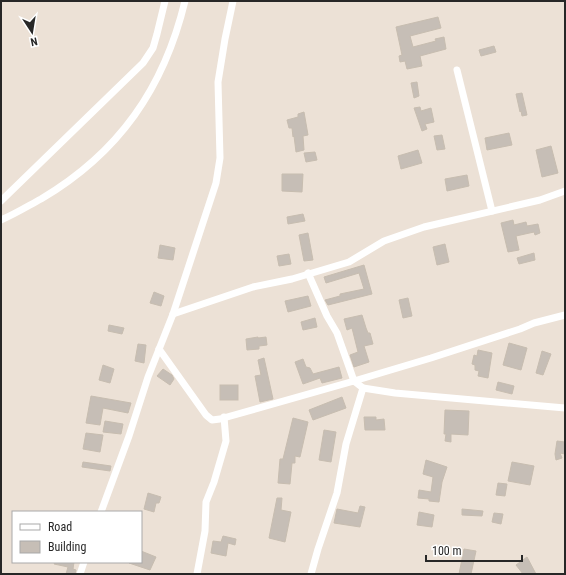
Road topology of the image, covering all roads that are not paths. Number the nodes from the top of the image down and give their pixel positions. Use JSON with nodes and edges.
{"nodes":[{"id":1,"x":165,"y":1,"type":"edge"},
{"id":2,"x":185,"y":1,"type":"edge"},
{"id":3,"x":233,"y":1,"type":"edge"},
{"id":4,"x":457,"y":70,"type":"dead end"},
{"id":5,"x":565,"y":191,"type":"edge"},
{"id":6,"x":1,"y":201,"type":"edge"},
{"id":7,"x":492,"y":211,"type":"junction"},
{"id":8,"x":1,"y":220,"type":"edge"},
{"id":9,"x":308,"y":273,"type":"junction"},
{"id":10,"x":173,"y":314,"type":"junction"},
{"id":11,"x":565,"y":315,"type":"edge"},
{"id":12,"x":160,"y":349,"type":"junction"},
{"id":13,"x":354,"y":381,"type":"junction"},
{"id":14,"x":363,"y":388,"type":"junction"},
{"id":15,"x":565,"y":408,"type":"edge"},
{"id":16,"x":224,"y":417,"type":"junction"},
{"id":17,"x":101,"y":511,"type":"edge"},
{"id":18,"x":84,"y":563,"type":"edge"},
{"id":19,"x":80,"y":574,"type":"edge"},
{"id":20,"x":197,"y":574,"type":"edge"},
{"id":21,"x":311,"y":574,"type":"edge"}],
"edges":[{"from":1,"to":6,"type":"street"},
{"from":2,"to":8,"type":"street"},
{"from":3,"to":10,"type":"street"},
{"from":4,"to":7,"type":"street"},
{"from":5,"to":7,"type":"street"},
{"from":7,"to":9,"type":"street"},
{"from":9,"to":10,"type":"street"},
{"from":9,"to":13,"type":"street"},
{"from":10,"to":12,"type":"street"},
{"from":11,"to":13,"type":"street"},
{"from":12,"to":16,"type":"street"},
{"from":12,"to":17,"type":"street"},
{"from":13,"to":14,"type":"street"},
{"from":13,"to":16,"type":"street"},
{"from":14,"to":15,"type":"street"},
{"from":14,"to":21,"type":"street"},
{"from":16,"to":20,"type":"street"},
{"from":18,"to":19,"type":"street"}]}
